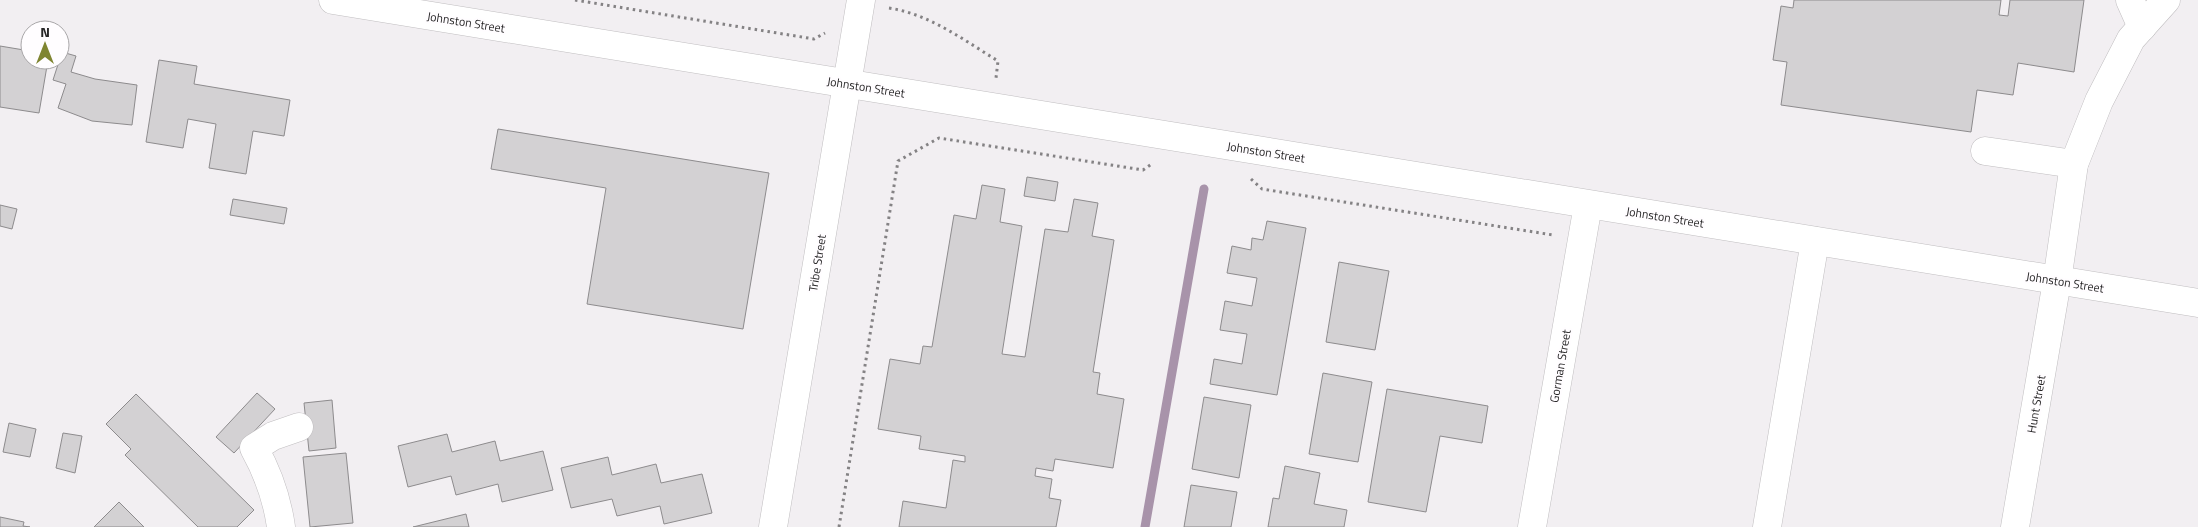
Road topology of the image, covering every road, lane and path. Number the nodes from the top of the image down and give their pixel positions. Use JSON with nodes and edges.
{"nodes":[{"id":1,"x":333,"y":0,"type":"edge"},
{"id":2,"x":575,"y":0,"type":"edge"},
{"id":3,"x":2130,"y":0,"type":"edge"},
{"id":4,"x":2166,"y":0,"type":"edge"},
{"id":5,"x":861,"y":2,"type":"edge"},
{"id":6,"x":2142,"y":26,"type":"junction"},
{"id":7,"x":832,"y":29,"type":"dead end"},
{"id":8,"x":847,"y":84,"type":"junction"},
{"id":9,"x":995,"y":87,"type":"dead end"},
{"id":10,"x":1984,"y":151,"type":"dead end"},
{"id":11,"x":1155,"y":161,"type":"dead end"},
{"id":12,"x":2074,"y":164,"type":"junction"},
{"id":13,"x":1247,"y":176,"type":"dead end"},
{"id":14,"x":1588,"y":204,"type":"junction"},
{"id":15,"x":1556,"y":236,"type":"dead end"},
{"id":16,"x":1816,"y":241,"type":"junction"},
{"id":17,"x":2057,"y":281,"type":"junction"},
{"id":18,"x":2198,"y":303,"type":"edge"},
{"id":19,"x":299,"y":427,"type":"dead end"},
{"id":20,"x":281,"y":527,"type":"edge"},
{"id":21,"x":773,"y":527,"type":"edge"},
{"id":22,"x":839,"y":527,"type":"edge"},
{"id":23,"x":1532,"y":527,"type":"edge"},
{"id":24,"x":1767,"y":527,"type":"edge"},
{"id":25,"x":2015,"y":527,"type":"edge"}],
"edges":[{"from":1,"to":8,"type":"street","name":"Johnston Street"},
{"from":2,"to":7,"type":"path"},
{"from":3,"to":6,"type":"street"},
{"from":4,"to":6,"type":"street","name":"Hunt Street"},
{"from":5,"to":8,"type":"street","name":"Tribe Street"},
{"from":5,"to":9,"type":"path"},
{"from":6,"to":12,"type":"street","name":"Hunt Street"},
{"from":8,"to":14,"type":"street","name":"Johnston Street"},
{"from":8,"to":21,"type":"street","name":"Tribe Street"},
{"from":10,"to":12,"type":"street"},
{"from":11,"to":22,"type":"path"},
{"from":12,"to":17,"type":"street","name":"Hunt Street"},
{"from":13,"to":15,"type":"path"},
{"from":14,"to":16,"type":"street","name":"Johnston Street"},
{"from":14,"to":23,"type":"street","name":"Gorman Street"},
{"from":16,"to":17,"type":"street","name":"Johnston Street"},
{"from":16,"to":24,"type":"street"},
{"from":17,"to":18,"type":"street","name":"Johnston Street"},
{"from":17,"to":25,"type":"street","name":"Hunt Street"},
{"from":19,"to":20,"type":"street"}]}
